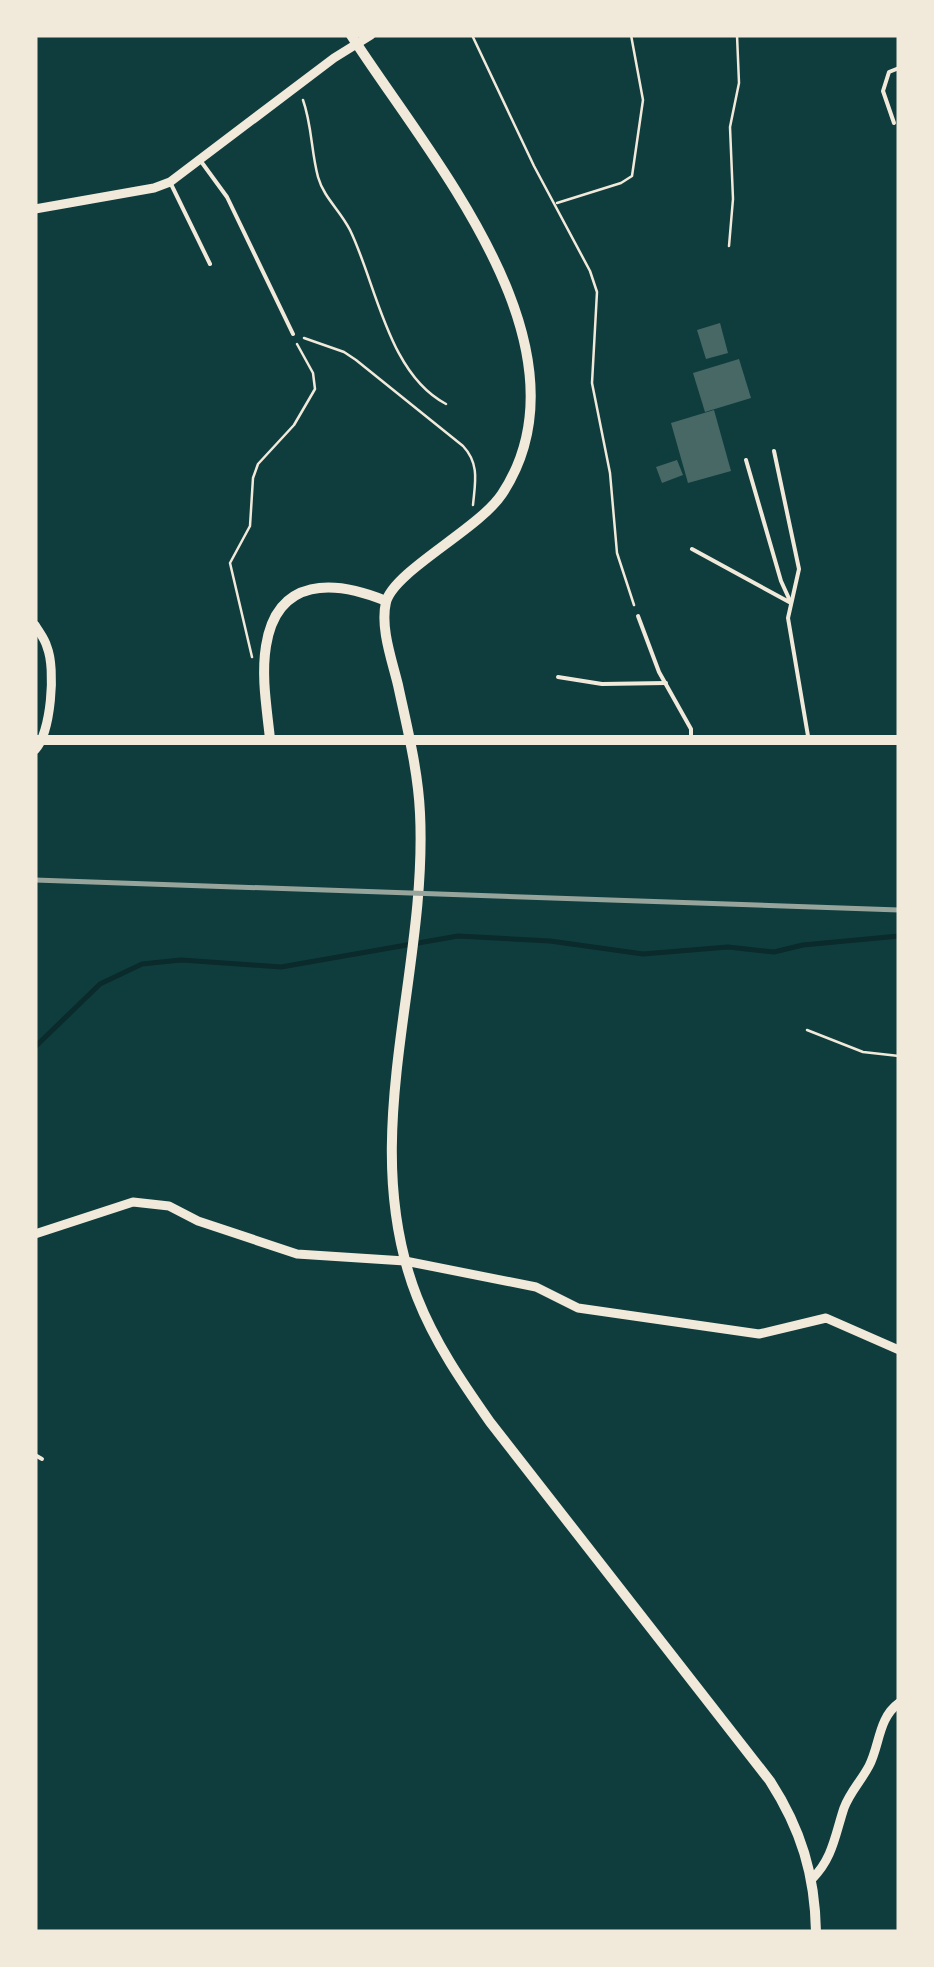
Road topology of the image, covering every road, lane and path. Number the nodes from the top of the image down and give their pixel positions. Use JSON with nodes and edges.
{"nodes":[{"id":1,"x":371,"y":35,"type":"edge"},
{"id":2,"x":472,"y":35,"type":"edge"},
{"id":3,"x":631,"y":35,"type":"edge"},
{"id":4,"x":737,"y":35,"type":"edge"},
{"id":5,"x":354,"y":40,"type":"edge"},
{"id":6,"x":899,"y":68,"type":"edge"},
{"id":7,"x":297,"y":86,"type":"junction"},
{"id":8,"x":894,"y":123,"type":"dead end"},
{"id":9,"x":200,"y":160,"type":"junction"},
{"id":10,"x":170,"y":182,"type":"junction"},
{"id":11,"x":555,"y":204,"type":"junction"},
{"id":12,"x":35,"y":209,"type":"edge"},
{"id":13,"x":729,"y":246,"type":"dead end"},
{"id":14,"x":210,"y":264,"type":"dead end"},
{"id":15,"x":293,"y":334,"type":"junction"},
{"id":16,"x":446,"y":404,"type":"dead end"},
{"id":17,"x":774,"y":452,"type":"dead end"},
{"id":18,"x":746,"y":460,"type":"dead end"},
{"id":19,"x":481,"y":518,"type":"junction"},
{"id":20,"x":692,"y":549,"type":"dead end"},
{"id":21,"x":386,"y":601,"type":"junction"},
{"id":22,"x":791,"y":604,"type":"junction"},
{"id":23,"x":638,"y":616,"type":"joint"},
{"id":24,"x":35,"y":625,"type":"edge"},
{"id":25,"x":264,"y":664,"type":"junction"},
{"id":26,"x":558,"y":677,"type":"dead end"},
{"id":27,"x":666,"y":683,"type":"junction"},
{"id":28,"x":270,"y":739,"type":"junction"},
{"id":29,"x":691,"y":739,"type":"junction"},
{"id":30,"x":808,"y":739,"type":"junction"},
{"id":31,"x":40,"y":740,"type":"edge"},
{"id":32,"x":899,"y":740,"type":"edge"},
{"id":33,"x":35,"y":750,"type":"edge"},
{"id":34,"x":807,"y":1030,"type":"dead end"},
{"id":35,"x":899,"y":1056,"type":"edge"},
{"id":36,"x":35,"y":1234,"type":"edge"},
{"id":37,"x":405,"y":1261,"type":"junction"},
{"id":38,"x":899,"y":1350,"type":"edge"},
{"id":39,"x":35,"y":1454,"type":"edge"},
{"id":40,"x":42,"y":1459,"type":"dead end"},
{"id":41,"x":899,"y":1703,"type":"edge"},
{"id":42,"x":812,"y":1879,"type":"junction"},
{"id":43,"x":816,"y":1932,"type":"edge"}],
"edges":[{"from":1,"to":5,"type":"street"},
{"from":2,"to":11,"type":"path"},
{"from":3,"to":11,"type":"path"},
{"from":4,"to":13,"type":"path"},
{"from":5,"to":7,"type":"street"},
{"from":5,"to":19,"type":"street"},
{"from":6,"to":8,"type":"lane"},
{"from":7,"to":9,"type":"street"},
{"from":7,"to":16,"type":"path"},
{"from":9,"to":10,"type":"street"},
{"from":9,"to":15,"type":"lane"},
{"from":10,"to":12,"type":"street"},
{"from":10,"to":14,"type":"lane"},
{"from":11,"to":23,"type":"path"},
{"from":15,"to":19,"type":"path"},
{"from":15,"to":25,"type":"path"},
{"from":17,"to":22,"type":"lane"},
{"from":18,"to":22,"type":"lane"},
{"from":19,"to":21,"type":"street"},
{"from":20,"to":22,"type":"lane"},
{"from":21,"to":25,"type":"street"},
{"from":21,"to":37,"type":"street"},
{"from":22,"to":30,"type":"lane"},
{"from":23,"to":27,"type":"lane"},
{"from":24,"to":31,"type":"street"},
{"from":25,"to":28,"type":"street"},
{"from":26,"to":27,"type":"lane"},
{"from":27,"to":29,"type":"lane"},
{"from":28,"to":29,"type":"street"},
{"from":28,"to":31,"type":"street"},
{"from":29,"to":30,"type":"street"},
{"from":30,"to":32,"type":"street"},
{"from":31,"to":33,"type":"street"},
{"from":34,"to":35,"type":"path"},
{"from":36,"to":37,"type":"street"},
{"from":37,"to":38,"type":"street"},
{"from":37,"to":42,"type":"street"},
{"from":39,"to":40,"type":"lane"},
{"from":41,"to":42,"type":"street"},
{"from":42,"to":43,"type":"street"}]}
